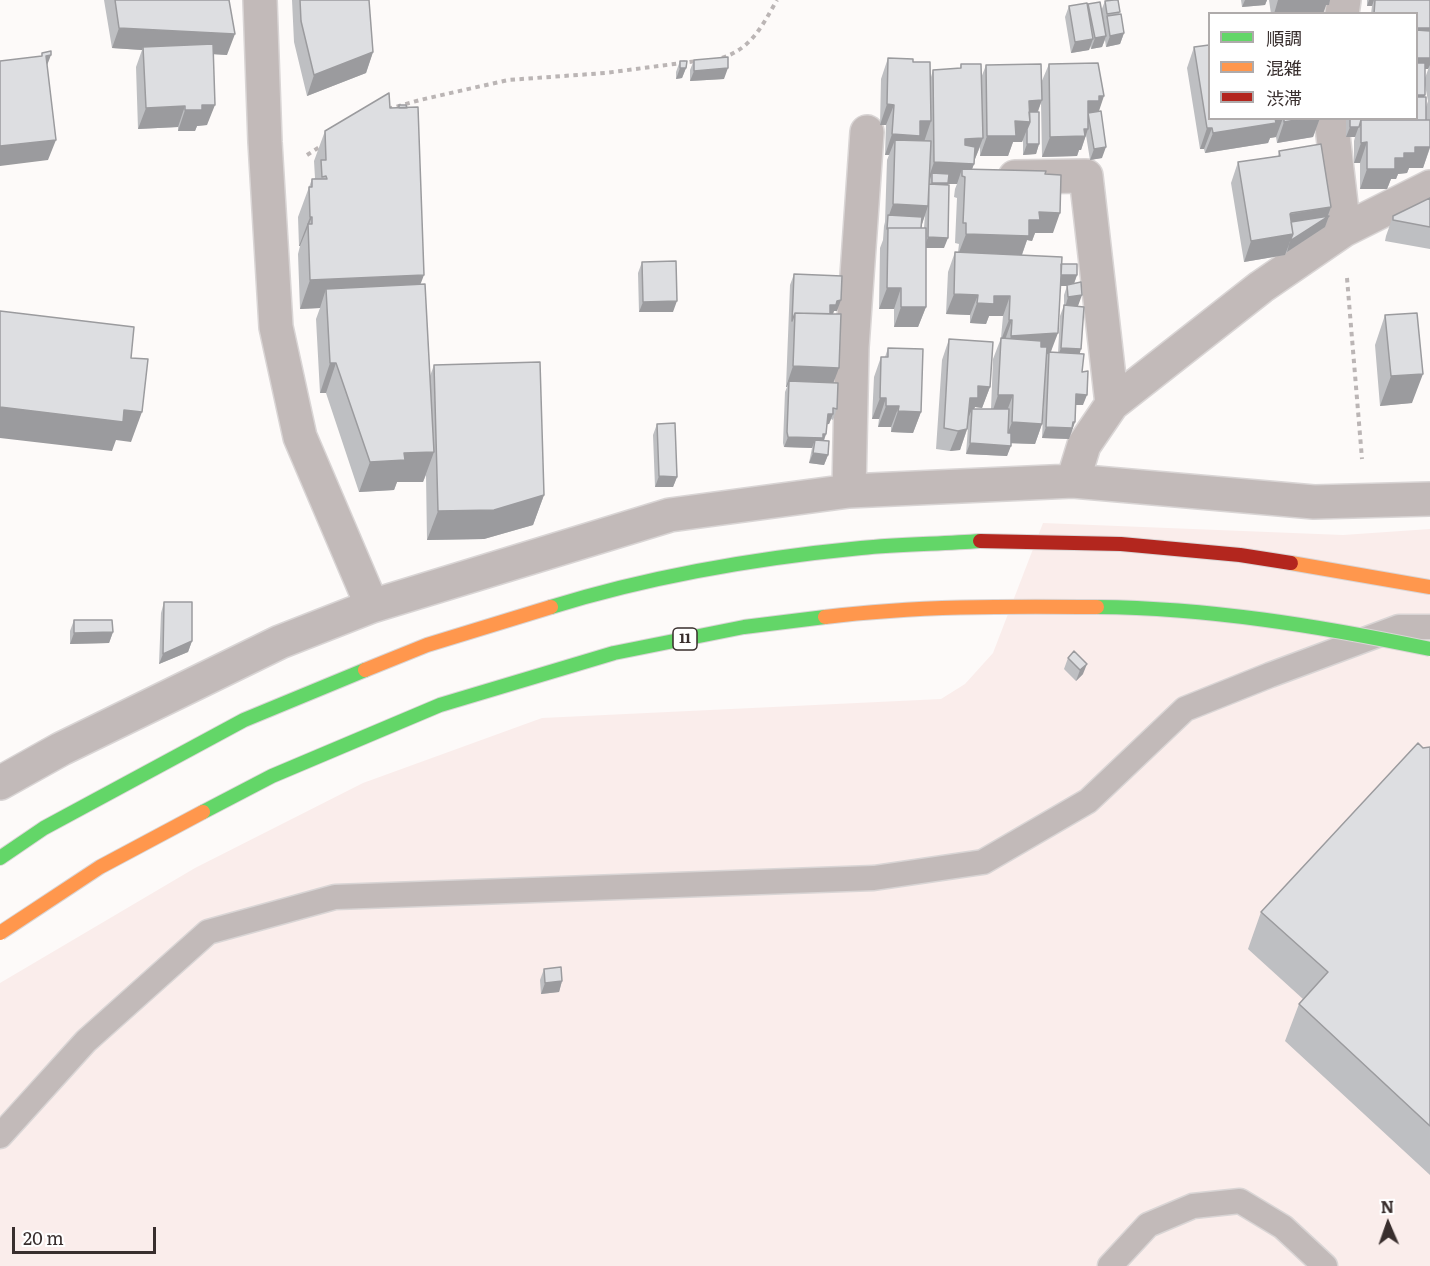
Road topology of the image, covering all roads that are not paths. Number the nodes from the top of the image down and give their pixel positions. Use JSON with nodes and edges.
{"nodes":[{"id":1,"x":260,"y":0,"type":"edge"},
{"id":2,"x":1331,"y":120,"type":"edge"},
{"id":3,"x":867,"y":132,"type":"dead end"},
{"id":4,"x":988,"y":177,"type":"edge"},
{"id":5,"x":1430,"y":186,"type":"edge"},
{"id":6,"x":1344,"y":230,"type":"junction"},
{"id":7,"x":1112,"y":404,"type":"junction"},
{"id":8,"x":1073,"y":481,"type":"junction"},
{"id":9,"x":849,"y":490,"type":"junction"},
{"id":10,"x":1430,"y":500,"type":"edge"},
{"id":11,"x":1430,"y":588,"type":"edge"},
{"id":12,"x":372,"y":606,"type":"junction"},
{"id":13,"x":1430,"y":627,"type":"edge"},
{"id":14,"x":1430,"y":650,"type":"edge"},
{"id":15,"x":0,"y":783,"type":"edge"},
{"id":16,"x":0,"y":858,"type":"edge"},
{"id":17,"x":0,"y":933,"type":"edge"},
{"id":18,"x":0,"y":1136,"type":"edge"},
{"id":19,"x":1110,"y":1266,"type":"edge"},
{"id":20,"x":1325,"y":1266,"type":"edge"}],
"edges":[{"from":1,"to":12,"type":"street"},
{"from":2,"to":6,"type":"street"},
{"from":3,"to":9,"type":"street"},
{"from":4,"to":7,"type":"street"},
{"from":5,"to":6,"type":"street"},
{"from":6,"to":7,"type":"street"},
{"from":7,"to":8,"type":"street"},
{"from":8,"to":9,"type":"street"},
{"from":8,"to":10,"type":"street"},
{"from":9,"to":12,"type":"street"},
{"from":11,"to":16,"type":"highway"},
{"from":12,"to":15,"type":"street"},
{"from":13,"to":18,"type":"lane"},
{"from":14,"to":17,"type":"highway","number":"11","bridge":true},
{"from":19,"to":20,"type":"lane"}]}
